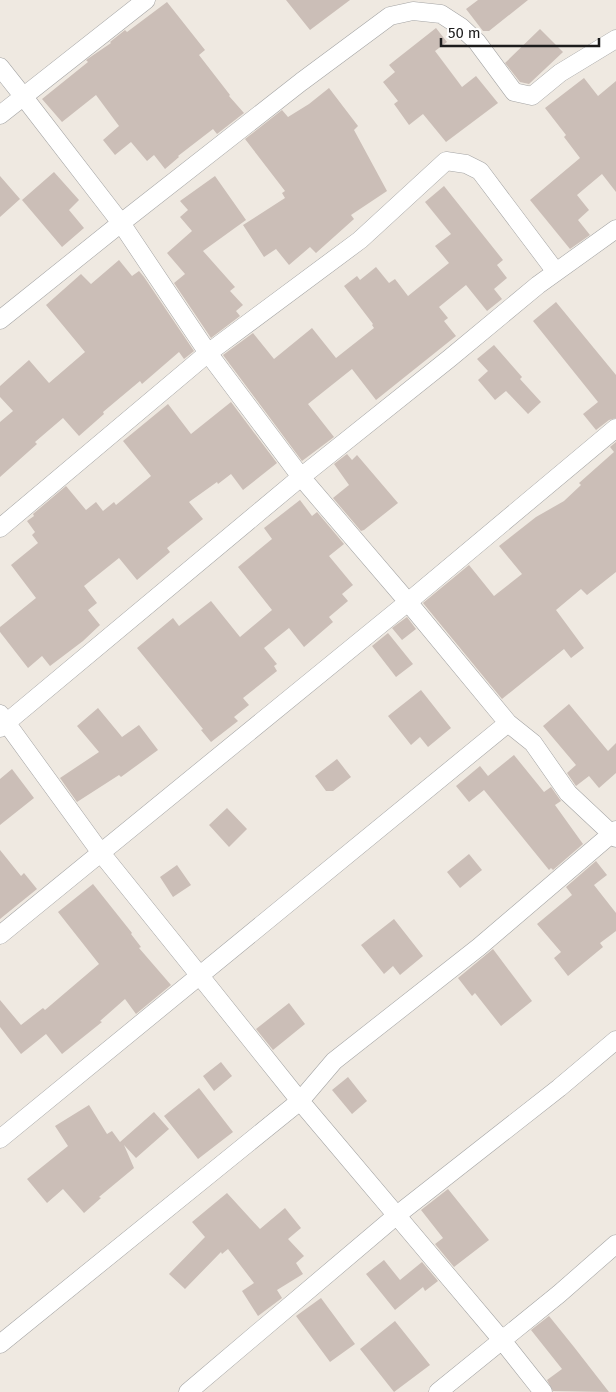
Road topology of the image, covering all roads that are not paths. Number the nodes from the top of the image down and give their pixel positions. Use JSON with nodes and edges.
{"nodes":[{"id":1,"x":146,"y":0,"type":"edge"},
{"id":2,"x":616,"y":39,"type":"edge"},
{"id":3,"x":0,"y":67,"type":"edge"},
{"id":4,"x":24,"y":96,"type":"junction"},
{"id":5,"x":0,"y":115,"type":"edge"},
{"id":6,"x":121,"y":223,"type":"junction"},
{"id":7,"x":616,"y":229,"type":"edge"},
{"id":8,"x":556,"y":272,"type":"junction"},
{"id":9,"x":0,"y":320,"type":"edge"},
{"id":10,"x":208,"y":354,"type":"junction"},
{"id":11,"x":616,"y":428,"type":"edge"},
{"id":12,"x":301,"y":477,"type":"junction"},
{"id":13,"x":0,"y":528,"type":"edge"},
{"id":14,"x":408,"y":602,"type":"junction"},
{"id":15,"x":2,"y":722,"type":"edge"},
{"id":16,"x":508,"y":723,"type":"junction"},
{"id":17,"x":615,"y":834,"type":"edge"},
{"id":18,"x":101,"y":853,"type":"junction"},
{"id":19,"x":0,"y":935,"type":"edge"},
{"id":20,"x":200,"y":976,"type":"junction"},
{"id":21,"x":616,"y":1040,"type":"edge"},
{"id":22,"x":300,"y":1101,"type":"junction"},
{"id":23,"x":0,"y":1139,"type":"edge"},
{"id":24,"x":397,"y":1215,"type":"junction"},
{"id":25,"x":616,"y":1244,"type":"edge"},
{"id":26,"x":501,"y":1339,"type":"junction"},
{"id":27,"x":0,"y":1344,"type":"edge"},
{"id":28,"x":188,"y":1392,"type":"edge"},
{"id":29,"x":438,"y":1392,"type":"edge"},
{"id":30,"x":543,"y":1392,"type":"edge"}],
"edges":[{"from":1,"to":4,"type":"street"},
{"from":2,"to":6,"type":"street"},
{"from":3,"to":4,"type":"street"},
{"from":4,"to":5,"type":"street"},
{"from":4,"to":6,"type":"street"},
{"from":6,"to":9,"type":"street"},
{"from":6,"to":10,"type":"street"},
{"from":7,"to":8,"type":"street"},
{"from":8,"to":10,"type":"street"},
{"from":8,"to":12,"type":"street"},
{"from":10,"to":12,"type":"street"},
{"from":10,"to":13,"type":"street"},
{"from":11,"to":14,"type":"street"},
{"from":12,"to":14,"type":"street"},
{"from":12,"to":15,"type":"street"},
{"from":14,"to":16,"type":"street"},
{"from":14,"to":18,"type":"street"},
{"from":15,"to":18,"type":"street"},
{"from":16,"to":17,"type":"street"},
{"from":16,"to":20,"type":"street"},
{"from":17,"to":22,"type":"street"},
{"from":18,"to":19,"type":"street"},
{"from":18,"to":20,"type":"street"},
{"from":20,"to":22,"type":"street"},
{"from":20,"to":23,"type":"street"},
{"from":21,"to":24,"type":"street"},
{"from":22,"to":24,"type":"street"},
{"from":22,"to":27,"type":"street"},
{"from":24,"to":26,"type":"street"},
{"from":24,"to":28,"type":"street"},
{"from":25,"to":26,"type":"street"},
{"from":26,"to":29,"type":"street"},
{"from":26,"to":30,"type":"street"}]}
